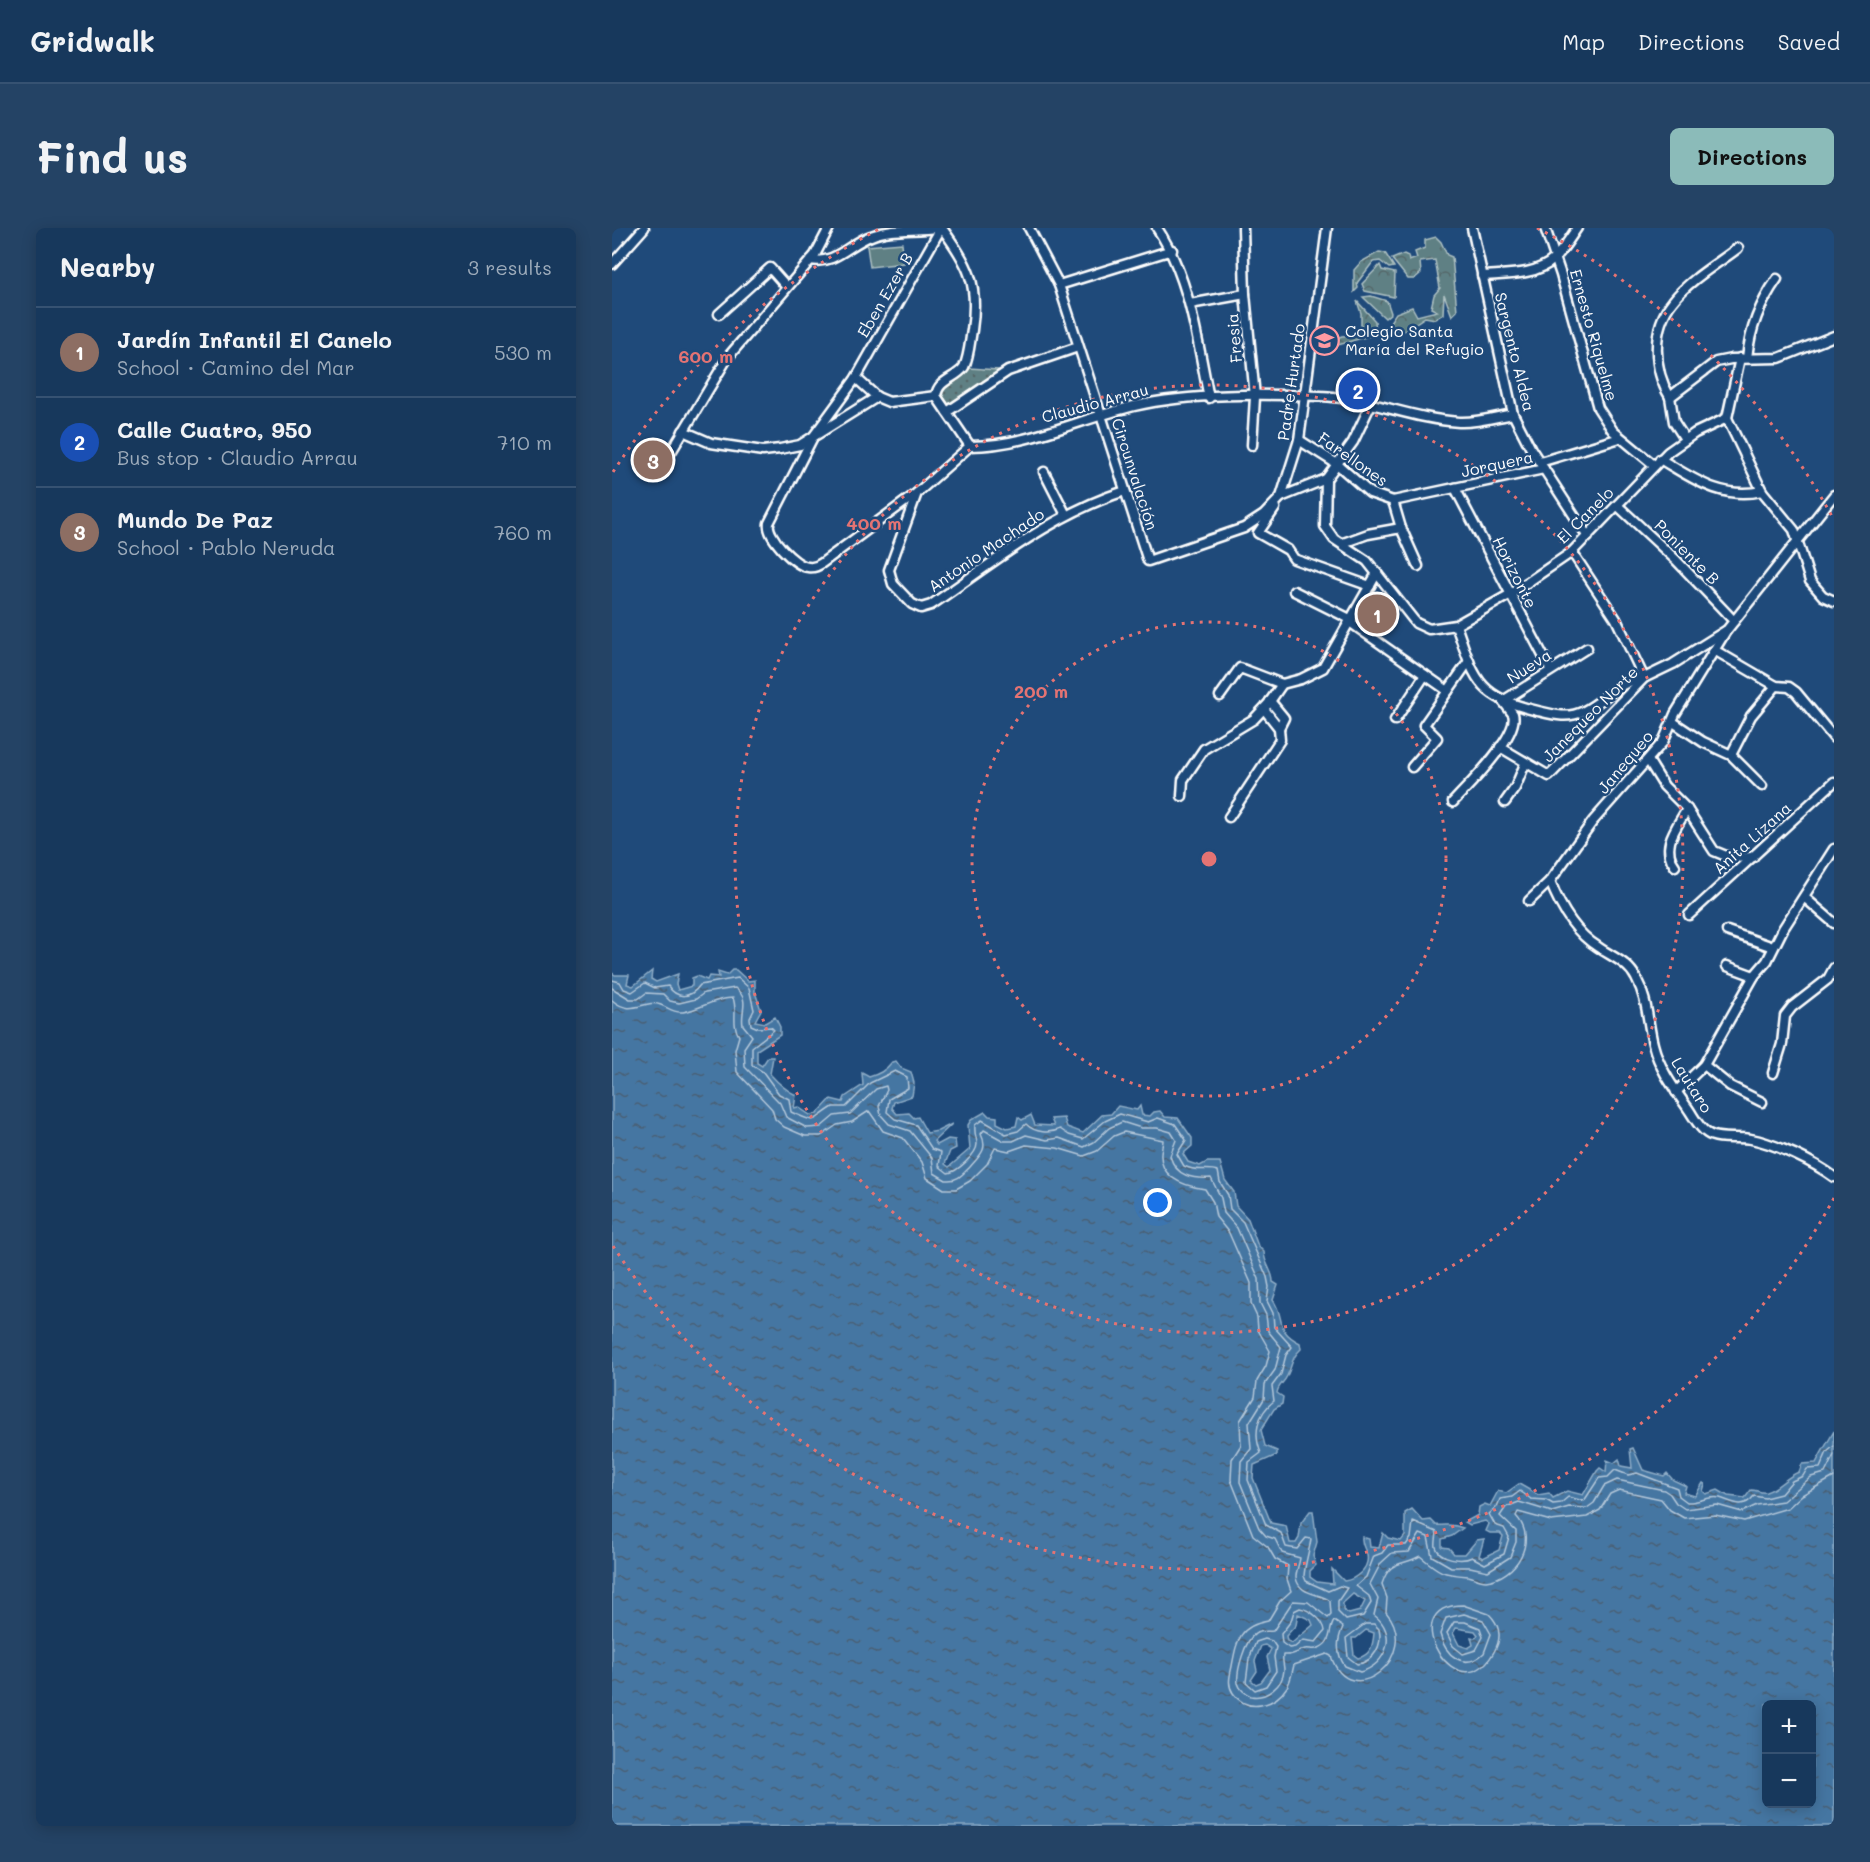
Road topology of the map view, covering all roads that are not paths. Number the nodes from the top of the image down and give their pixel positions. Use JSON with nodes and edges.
{"nodes":[{"id":1,"x":644,"y":228,"type":"edge"},
{"id":2,"x":829,"y":228,"type":"edge"},
{"id":3,"x":936,"y":228,"type":"edge"},
{"id":4,"x":942,"y":228,"type":"edge"},
{"id":5,"x":1029,"y":228,"type":"edge"},
{"id":6,"x":1157,"y":228,"type":"edge"},
{"id":7,"x":1243,"y":228,"type":"edge"},
{"id":8,"x":1327,"y":228,"type":"edge"},
{"id":9,"x":1472,"y":228,"type":"edge"},
{"id":10,"x":1545,"y":228,"type":"edge"},
{"id":11,"x":1577,"y":228,"type":"edge"},
{"id":12,"x":1738,"y":248,"type":"dead end"},
{"id":13,"x":1172,"y":250,"type":"junction"},
{"id":14,"x":1555,"y":258,"type":"junction"},
{"id":15,"x":811,"y":260,"type":"junction"},
{"id":16,"x":612,"y":264,"type":"edge"},
{"id":17,"x":1482,"y":276,"type":"junction"},
{"id":18,"x":1777,"y":279,"type":"dead end"},
{"id":19,"x":1059,"y":285,"type":"junction"},
{"id":20,"x":786,"y":286,"type":"junction"},
{"id":21,"x":1245,"y":294,"type":"junction"},
{"id":22,"x":1190,"y":304,"type":"junction"},
{"id":23,"x":719,"y":314,"type":"dead end"},
{"id":24,"x":1834,"y":336,"type":"edge"},
{"id":25,"x":1078,"y":347,"type":"junction"},
{"id":26,"x":1743,"y":358,"type":"junction"},
{"id":27,"x":856,"y":378,"type":"junction"},
{"id":28,"x":936,"y":396,"type":"junction"},
{"id":29,"x":1305,"y":396,"type":"junction"},
{"id":30,"x":877,"y":397,"type":"junction"},
{"id":31,"x":1255,"y":397,"type":"junction"},
{"id":32,"x":1670,"y":397,"type":"junction"},
{"id":33,"x":1209,"y":398,"type":"junction"},
{"id":34,"x":1371,"y":404,"type":"junction"},
{"id":35,"x":947,"y":412,"type":"junction"},
{"id":36,"x":1513,"y":414,"type":"junction"},
{"id":37,"x":1100,"y":415,"type":"junction"},
{"id":38,"x":1727,"y":418,"type":"junction"},
{"id":39,"x":683,"y":430,"type":"junction"},
{"id":40,"x":813,"y":437,"type":"junction"},
{"id":41,"x":1620,"y":438,"type":"junction"},
{"id":42,"x":1685,"y":439,"type":"junction"},
{"id":43,"x":1299,"y":440,"type":"junction"},
{"id":44,"x":1252,"y":445,"type":"dead end"},
{"id":45,"x":970,"y":446,"type":"junction"},
{"id":46,"x":670,"y":452,"type":"dead end"},
{"id":47,"x":1657,"y":462,"type":"junction"},
{"id":48,"x":1337,"y":464,"type":"junction"},
{"id":49,"x":1542,"y":465,"type":"junction"},
{"id":50,"x":1044,"y":472,"type":"dead end"},
{"id":51,"x":1326,"y":479,"type":"junction"},
{"id":52,"x":1455,"y":488,"type":"junction"},
{"id":53,"x":1125,"y":491,"type":"junction"},
{"id":54,"x":1762,"y":491,"type":"junction"},
{"id":55,"x":917,"y":493,"type":"junction"},
{"id":56,"x":1834,"y":495,"type":"edge"},
{"id":57,"x":1278,"y":500,"type":"junction"},
{"id":58,"x":1393,"y":501,"type":"junction"},
{"id":59,"x":1618,"y":506,"type":"junction"},
{"id":60,"x":1066,"y":515,"type":"junction"},
{"id":61,"x":1401,"y":528,"type":"junction"},
{"id":62,"x":1588,"y":537,"type":"junction"},
{"id":63,"x":1798,"y":539,"type":"junction"},
{"id":64,"x":1343,"y":543,"type":"junction"},
{"id":65,"x":1572,"y":552,"type":"junction"},
{"id":66,"x":1418,"y":566,"type":"dead end"},
{"id":67,"x":1377,"y":573,"type":"junction"},
{"id":68,"x":1370,"y":586,"type":"junction"},
{"id":69,"x":1294,"y":591,"type":"dead end"},
{"id":70,"x":1509,"y":595,"type":"junction"},
{"id":71,"x":1834,"y":601,"type":"edge"},
{"id":72,"x":1734,"y":621,"type":"junction"},
{"id":73,"x":1352,"y":622,"type":"junction"},
{"id":74,"x":1456,"y":625,"type":"junction"},
{"id":75,"x":1727,"y":630,"type":"junction"},
{"id":76,"x":1587,"y":648,"type":"dead end"},
{"id":77,"x":1716,"y":651,"type":"junction"},
{"id":78,"x":1469,"y":661,"type":"junction"},
{"id":79,"x":1550,"y":669,"type":"junction"},
{"id":80,"x":1425,"y":675,"type":"junction"},
{"id":81,"x":1644,"y":678,"type":"junction"},
{"id":82,"x":1282,"y":684,"type":"junction"},
{"id":83,"x":1776,"y":686,"type":"junction"},
{"id":84,"x":1448,"y":691,"type":"junction"},
{"id":85,"x":1220,"y":696,"type":"dead end"},
{"id":86,"x":1270,"y":701,"type":"junction"},
{"id":87,"x":1503,"y":701,"type":"junction"},
{"id":88,"x":1264,"y":710,"type":"junction"},
{"id":89,"x":1395,"y":720,"type":"dead end"},
{"id":90,"x":1673,"y":722,"type":"junction"},
{"id":91,"x":1279,"y":728,"type":"junction"},
{"id":92,"x":1834,"y":738,"type":"edge"},
{"id":93,"x":1500,"y":747,"type":"junction"},
{"id":94,"x":1731,"y":755,"type":"junction"},
{"id":95,"x":1648,"y":760,"type":"junction"},
{"id":96,"x":1525,"y":764,"type":"junction"},
{"id":97,"x":1412,"y":767,"type":"dead end"},
{"id":98,"x":1834,"y":782,"type":"edge"},
{"id":99,"x":1762,"y":786,"type":"dead end"},
{"id":100,"x":1182,"y":796,"type":"dead end"},
{"id":101,"x":1452,"y":801,"type":"dead end"},
{"id":102,"x":1505,"y":802,"type":"dead end"},
{"id":103,"x":1687,"y":809,"type":"junction"},
{"id":104,"x":1229,"y":817,"type":"dead end"},
{"id":105,"x":1834,"y":849,"type":"edge"},
{"id":106,"x":1753,"y":857,"type":"junction"},
{"id":107,"x":1675,"y":866,"type":"dead end"},
{"id":108,"x":1550,"y":881,"type":"junction"},
{"id":109,"x":1804,"y":897,"type":"junction"},
{"id":110,"x":1529,"y":902,"type":"dead end"},
{"id":111,"x":1689,"y":915,"type":"dead end"},
{"id":112,"x":1834,"y":923,"type":"edge"},
{"id":113,"x":1727,"y":931,"type":"dead end"},
{"id":114,"x":1773,"y":947,"type":"junction"},
{"id":115,"x":1727,"y":966,"type":"dead end"},
{"id":116,"x":1834,"y":968,"type":"edge"},
{"id":117,"x":1754,"y":975,"type":"junction"},
{"id":118,"x":1704,"y":1065,"type":"junction"},
{"id":119,"x":1773,"y":1073,"type":"dead end"},
{"id":120,"x":1676,"y":1092,"type":"junction"},
{"id":121,"x":1762,"y":1102,"type":"dead end"},
{"id":122,"x":1834,"y":1177,"type":"edge"}],
"edges":[{"from":1,"to":16,"type":"street"},
{"from":2,"to":15,"type":"street"},
{"from":3,"to":15,"type":"street"},
{"from":4,"to":27,"type":"street","name":"Eben Ezer B"},
{"from":4,"to":28,"type":"street"},
{"from":5,"to":19,"type":"street","name":"Circunvalación"},
{"from":6,"to":13,"type":"street"},
{"from":7,"to":21,"type":"street","name":"Fresia"},
{"from":8,"to":29,"type":"street","name":"Padre Hurtado"},
{"from":9,"to":17,"type":"street","name":"Sargento Aldea"},
{"from":10,"to":14,"type":"street","name":"Ernesto Riquelme"},
{"from":11,"to":14,"type":"street"},
{"from":12,"to":32,"type":"street"},
{"from":13,"to":19,"type":"street"},
{"from":13,"to":22,"type":"street"},
{"from":14,"to":17,"type":"street"},
{"from":14,"to":41,"type":"street","name":"Ernesto Riquelme"},
{"from":15,"to":20,"type":"street"},
{"from":17,"to":36,"type":"street","name":"Sargento Aldea"},
{"from":18,"to":26,"type":"street"},
{"from":19,"to":25,"type":"street","name":"Circunvalación"},
{"from":20,"to":23,"type":"street"},
{"from":20,"to":39,"type":"street"},
{"from":21,"to":22,"type":"street"},
{"from":21,"to":31,"type":"street","name":"Fresia"},
{"from":22,"to":33,"type":"street"},
{"from":24,"to":26,"type":"street"},
{"from":25,"to":35,"type":"street"},
{"from":25,"to":37,"type":"street","name":"Circunvalación"},
{"from":26,"to":32,"type":"street"},
{"from":26,"to":38,"type":"street"},
{"from":27,"to":30,"type":"street"},
{"from":27,"to":40,"type":"street","name":"Eben Ezer B"},
{"from":28,"to":30,"type":"street"},
{"from":28,"to":35,"type":"street"},
{"from":29,"to":31,"type":"street","name":"Claudio Arrau"},
{"from":29,"to":34,"type":"street","name":"Claudio Arrau"},
{"from":29,"to":43,"type":"street","name":"Padre Hurtado"},
{"from":30,"to":40,"type":"street"},
{"from":31,"to":33,"type":"street","name":"Claudio Arrau"},
{"from":31,"to":44,"type":"street","name":"Fresia"},
{"from":32,"to":42,"type":"street"},
{"from":33,"to":37,"type":"street","name":"Claudio Arrau"},
{"from":34,"to":36,"type":"street","name":"Claudio Arrau"},
{"from":34,"to":48,"type":"street"},
{"from":35,"to":45,"type":"street"},
{"from":36,"to":49,"type":"street","name":"Sargento Aldea"},
{"from":37,"to":45,"type":"street","name":"Claudio Arrau"},
{"from":37,"to":53,"type":"street","name":"Circunvalación"},
{"from":38,"to":42,"type":"street","name":"El Canelo"},
{"from":38,"to":54,"type":"street"},
{"from":39,"to":40,"type":"street"},
{"from":39,"to":46,"type":"street"},
{"from":40,"to":55,"type":"street","name":"Eben Ezer B"},
{"from":41,"to":47,"type":"street","name":"Ernesto Riquelme"},
{"from":41,"to":49,"type":"street","name":"Jorquera"},
{"from":42,"to":47,"type":"street","name":"El Canelo"},
{"from":43,"to":48,"type":"street","name":"Farellones"},
{"from":43,"to":57,"type":"street","name":"Padre Hurtado"},
{"from":45,"to":55,"type":"street"},
{"from":47,"to":54,"type":"street","name":"Ernesto Riquelme"},
{"from":47,"to":59,"type":"street","name":"El Canelo"},
{"from":48,"to":51,"type":"street"},
{"from":48,"to":58,"type":"street","name":"Farellones"},
{"from":49,"to":52,"type":"street","name":"Jorquera"},
{"from":49,"to":62,"type":"street","name":"Sargento Aldea"},
{"from":50,"to":60,"type":"street"},
{"from":51,"to":57,"type":"street"},
{"from":51,"to":64,"type":"street"},
{"from":52,"to":58,"type":"street","name":"Jorquera"},
{"from":52,"to":70,"type":"street","name":"Horizonte"},
{"from":53,"to":57,"type":"street","name":"Circunvalación"},
{"from":53,"to":60,"type":"street","name":"Antonio Machado"},
{"from":54,"to":63,"type":"street"},
{"from":55,"to":60,"type":"street","name":"Antonio Machado"},
{"from":56,"to":63,"type":"street"},
{"from":57,"to":68,"type":"street","name":"Padre Hurtado"},
{"from":58,"to":61,"type":"street","name":"Farellones"},
{"from":59,"to":62,"type":"street","name":"El Canelo"},
{"from":59,"to":72,"type":"street","name":"Poniente B"},
{"from":61,"to":64,"type":"street"},
{"from":61,"to":66,"type":"street","name":"Farellones"},
{"from":62,"to":65,"type":"street","name":"El Canelo"},
{"from":63,"to":71,"type":"street"},
{"from":63,"to":72,"type":"street"},
{"from":64,"to":67,"type":"street"},
{"from":65,"to":70,"type":"street","name":"El Canelo"},
{"from":65,"to":81,"type":"street"},
{"from":67,"to":68,"type":"street"},
{"from":67,"to":74,"type":"street"},
{"from":68,"to":73,"type":"street"},
{"from":69,"to":73,"type":"street"},
{"from":70,"to":74,"type":"street","name":"El Canelo"},
{"from":70,"to":79,"type":"street","name":"Horizonte"},
{"from":72,"to":75,"type":"street","name":"Janequeo Norte"},
{"from":73,"to":80,"type":"street"},
{"from":73,"to":82,"type":"street"},
{"from":74,"to":78,"type":"street"},
{"from":75,"to":77,"type":"street","name":"Janequeo"},
{"from":75,"to":81,"type":"street","name":"Janequeo Norte"},
{"from":76,"to":79,"type":"street","name":"Nueva"},
{"from":77,"to":83,"type":"street"},
{"from":77,"to":90,"type":"street","name":"Janequeo"},
{"from":78,"to":84,"type":"street"},
{"from":78,"to":87,"type":"street"},
{"from":79,"to":87,"type":"street","name":"Nueva"},
{"from":80,"to":84,"type":"street"},
{"from":80,"to":89,"type":"street"},
{"from":81,"to":87,"type":"street"},
{"from":81,"to":96,"type":"street","name":"Janequeo Norte"},
{"from":82,"to":85,"type":"street"},
{"from":82,"to":86,"type":"street"},
{"from":83,"to":92,"type":"street"},
{"from":83,"to":94,"type":"street"},
{"from":84,"to":97,"type":"street"},
{"from":86,"to":88,"type":"street"},
{"from":86,"to":91,"type":"street"},
{"from":87,"to":93,"type":"street","name":"Nueva"},
{"from":88,"to":91,"type":"street"},
{"from":88,"to":100,"type":"street"},
{"from":90,"to":94,"type":"street"},
{"from":90,"to":95,"type":"street","name":"Janequeo"},
{"from":91,"to":104,"type":"street"},
{"from":93,"to":96,"type":"street","name":"Janequeo Norte"},
{"from":93,"to":101,"type":"street","name":"Nueva"},
{"from":94,"to":99,"type":"street"},
{"from":95,"to":103,"type":"street"},
{"from":95,"to":108,"type":"street","name":"Janequeo"},
{"from":96,"to":102,"type":"street","name":"Janequeo Norte"},
{"from":98,"to":106,"type":"street","name":"Anita Lizana"},
{"from":103,"to":106,"type":"street"},
{"from":103,"to":107,"type":"street"},
{"from":105,"to":109,"type":"street"},
{"from":106,"to":111,"type":"street","name":"Anita Lizana"},
{"from":108,"to":110,"type":"street","name":"Janequeo"},
{"from":108,"to":120,"type":"street","name":"Lautaro"},
{"from":109,"to":112,"type":"street"},
{"from":109,"to":114,"type":"street"},
{"from":113,"to":114,"type":"street"},
{"from":114,"to":117,"type":"street"},
{"from":115,"to":117,"type":"street"},
{"from":116,"to":119,"type":"street"},
{"from":117,"to":118,"type":"street"},
{"from":118,"to":120,"type":"street"},
{"from":118,"to":121,"type":"street"},
{"from":120,"to":122,"type":"street","name":"Lautaro"}]}
